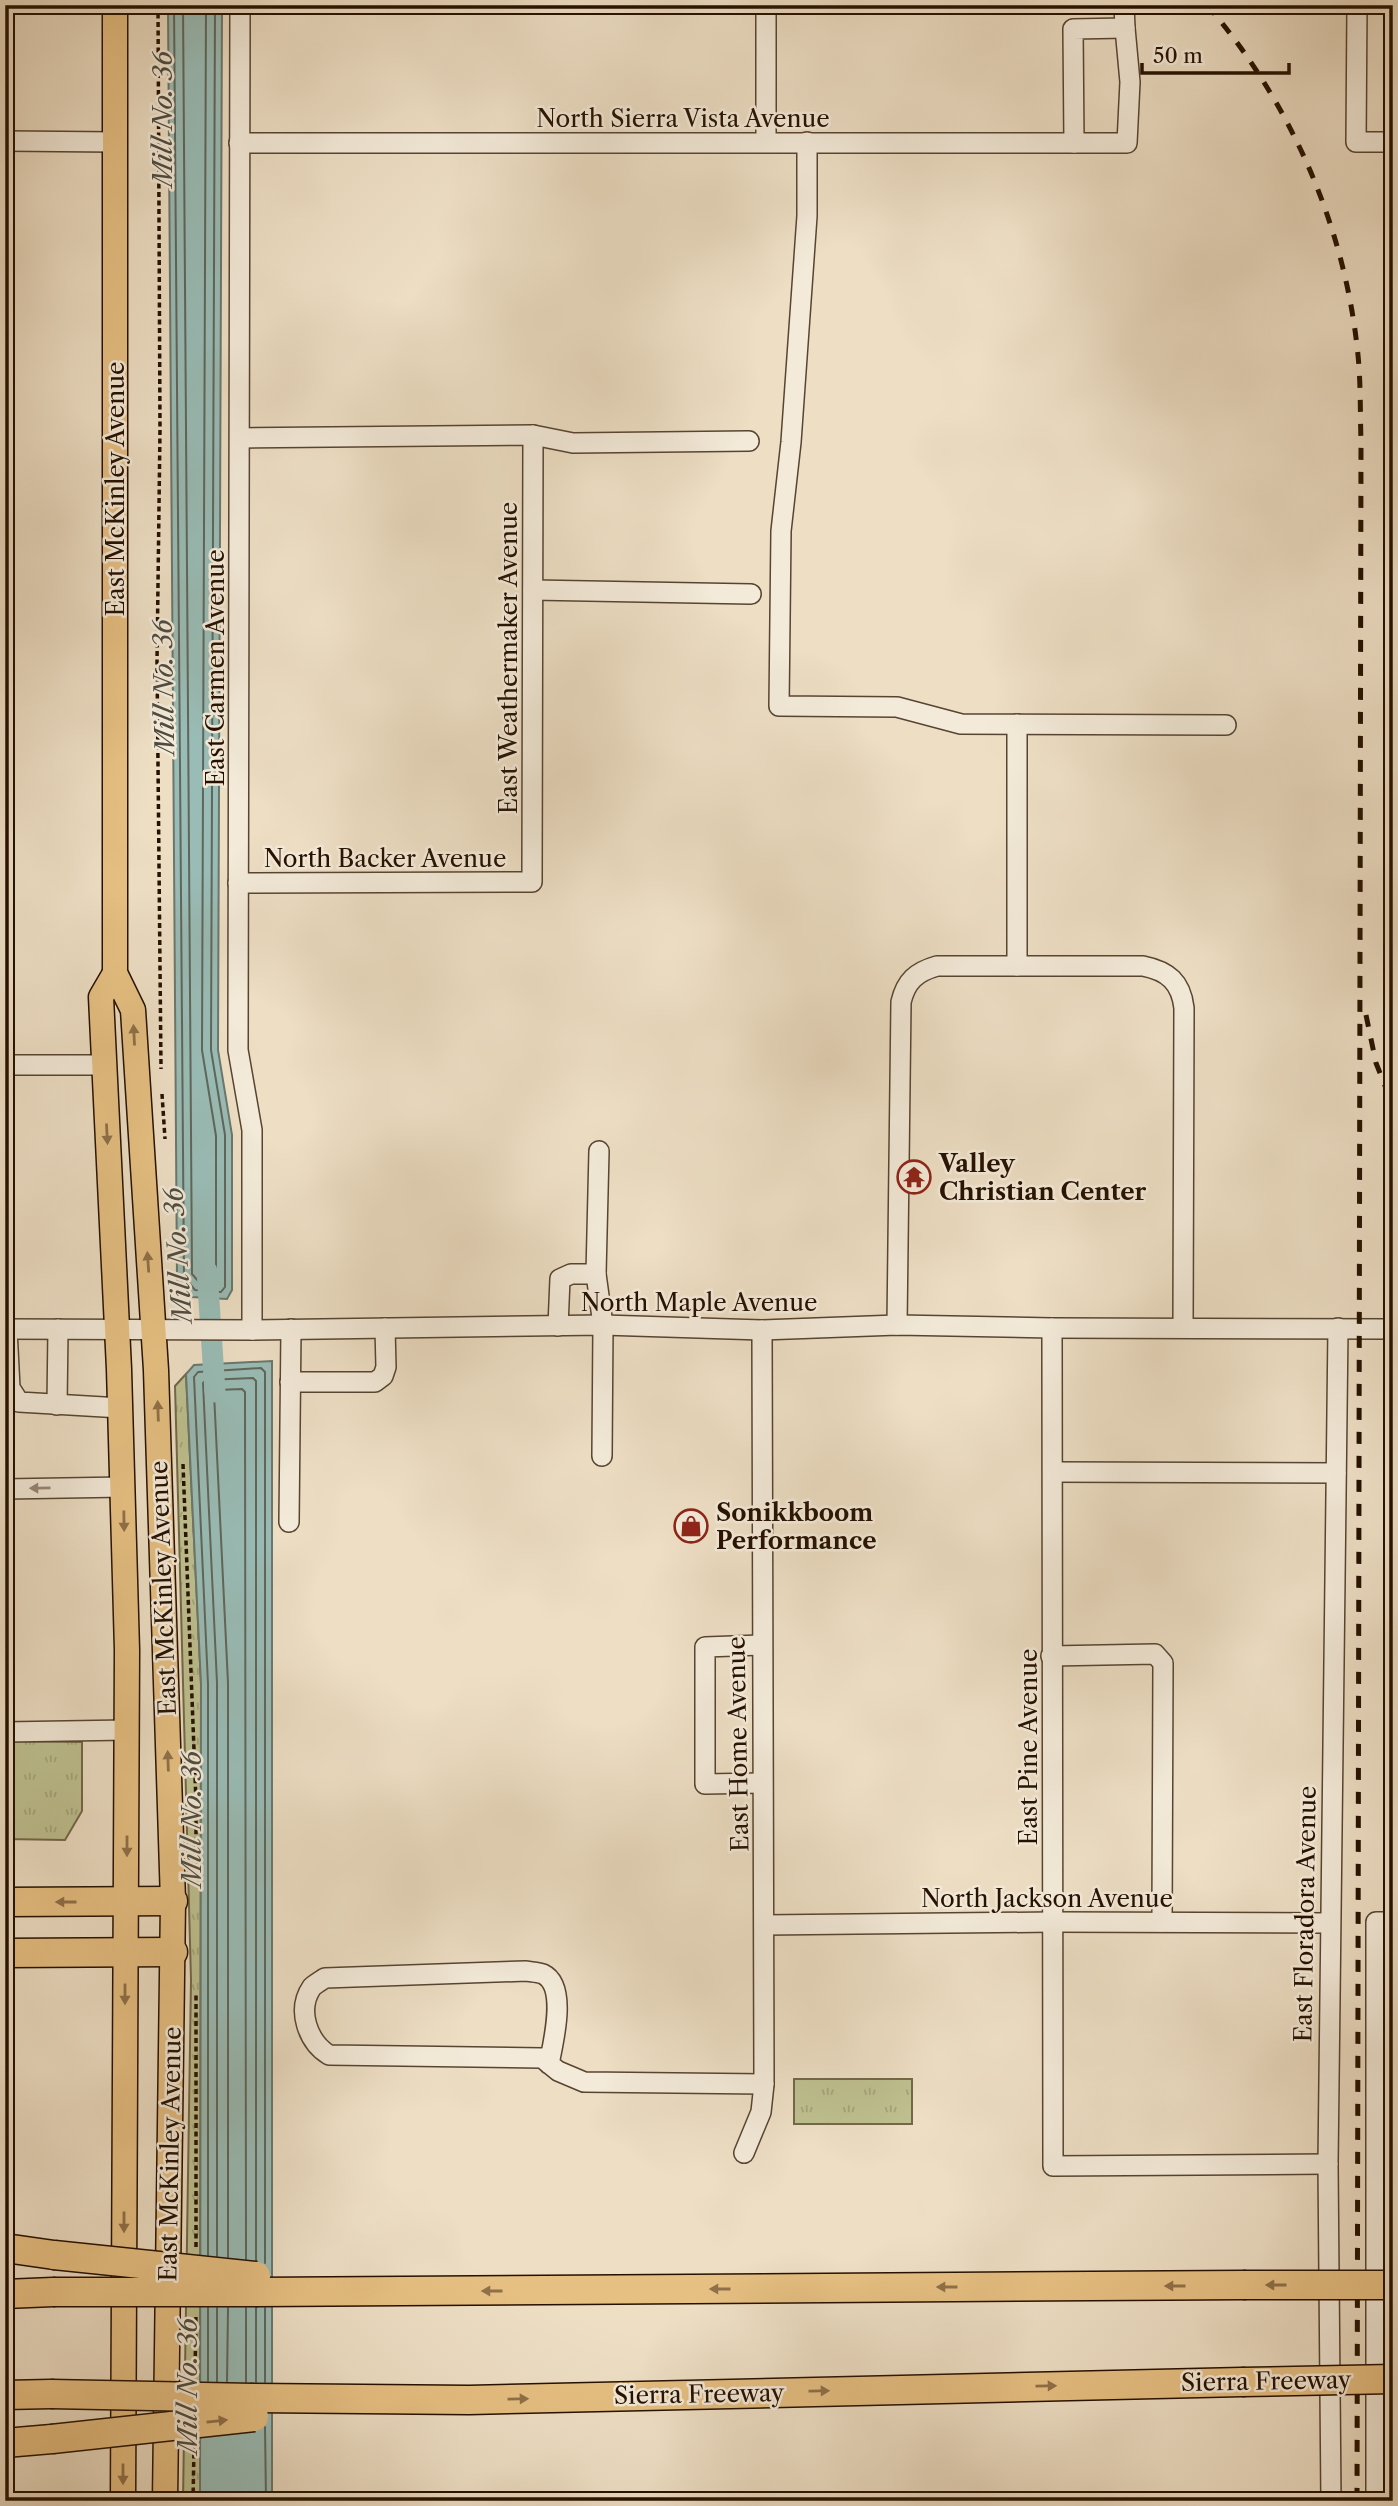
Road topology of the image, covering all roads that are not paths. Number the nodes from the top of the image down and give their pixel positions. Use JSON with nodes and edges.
{"nodes":[{"id":1,"x":115,"y":5,"type":"edge"},
{"id":2,"x":240,"y":5,"type":"edge"},
{"id":3,"x":766,"y":5,"type":"edge"},
{"id":4,"x":1124,"y":5,"type":"edge"},
{"id":5,"x":1357,"y":5,"type":"edge"},
{"id":6,"x":1125,"y":28,"type":"junction"},
{"id":7,"x":5,"y":141,"type":"edge"},
{"id":8,"x":115,"y":142,"type":"junction"},
{"id":9,"x":766,"y":142,"type":"junction"},
{"id":10,"x":807,"y":142,"type":"junction"},
{"id":11,"x":1393,"y":142,"type":"edge"},
{"id":12,"x":239,"y":143,"type":"junction"},
{"id":13,"x":1074,"y":143,"type":"junction"},
{"id":14,"x":533,"y":435,"type":"junction"},
{"id":15,"x":241,"y":438,"type":"junction"},
{"id":16,"x":750,"y":441,"type":"dead end"},
{"id":17,"x":533,"y":590,"type":"junction"},
{"id":18,"x":751,"y":594,"type":"dead end"},
{"id":19,"x":1017,"y":724,"type":"junction"},
{"id":20,"x":1226,"y":725,"type":"dead end"},
{"id":21,"x":532,"y":882,"type":"joint"},
{"id":22,"x":239,"y":883,"type":"junction"},
{"id":23,"x":1017,"y":966,"type":"junction"},
{"id":24,"x":115,"y":973,"type":"junction"},
{"id":25,"x":5,"y":1065,"type":"edge"},
{"id":26,"x":103,"y":1065,"type":"junction"},
{"id":27,"x":599,"y":1151,"type":"dead end"},
{"id":28,"x":596,"y":1274,"type":"junction"},
{"id":29,"x":603,"y":1325,"type":"junction"},
{"id":30,"x":897,"y":1325,"type":"junction"},
{"id":31,"x":558,"y":1326,"type":"junction"},
{"id":32,"x":385,"y":1328,"type":"junction"},
{"id":33,"x":1052,"y":1328,"type":"junction"},
{"id":34,"x":1183,"y":1328,"type":"junction"},
{"id":35,"x":1338,"y":1328,"type":"junction"},
{"id":36,"x":6,"y":1329,"type":"edge"},
{"id":37,"x":58,"y":1329,"type":"junction"},
{"id":38,"x":290,"y":1329,"type":"junction"},
{"id":39,"x":1393,"y":1329,"type":"edge"},
{"id":40,"x":117,"y":1330,"type":"junction"},
{"id":41,"x":153,"y":1330,"type":"junction"},
{"id":42,"x":252,"y":1330,"type":"junction"},
{"id":43,"x":762,"y":1331,"type":"junction"},
{"id":44,"x":290,"y":1382,"type":"junction"},
{"id":45,"x":57,"y":1405,"type":"junction"},
{"id":46,"x":121,"y":1408,"type":"junction"},
{"id":47,"x":602,"y":1456,"type":"dead end"},
{"id":48,"x":1053,"y":1472,"type":"junction"},
{"id":49,"x":1336,"y":1473,"type":"junction"},
{"id":50,"x":124,"y":1487,"type":"junction"},
{"id":51,"x":5,"y":1489,"type":"edge"},
{"id":52,"x":289,"y":1522,"type":"dead end"},
{"id":53,"x":761,"y":1645,"type":"junction"},
{"id":54,"x":1051,"y":1656,"type":"junction"},
{"id":55,"x":127,"y":1730,"type":"junction"},
{"id":56,"x":5,"y":1732,"type":"edge"},
{"id":57,"x":762,"y":1783,"type":"junction"},
{"id":58,"x":126,"y":1901,"type":"junction"},
{"id":59,"x":173,"y":1901,"type":"junction"},
{"id":60,"x":5,"y":1902,"type":"edge"},
{"id":61,"x":1054,"y":1922,"type":"junction"},
{"id":62,"x":1161,"y":1922,"type":"junction"},
{"id":63,"x":1384,"y":1922,"type":"edge"},
{"id":64,"x":1329,"y":1923,"type":"junction"},
{"id":65,"x":764,"y":1925,"type":"junction"},
{"id":66,"x":125,"y":1952,"type":"junction"},
{"id":67,"x":173,"y":1952,"type":"junction"},
{"id":68,"x":5,"y":1953,"type":"edge"},
{"id":69,"x":549,"y":2064,"type":"junction"},
{"id":70,"x":764,"y":2084,"type":"junction"},
{"id":71,"x":744,"y":2153,"type":"dead end"},
{"id":72,"x":1384,"y":2159,"type":"edge"},
{"id":73,"x":1328,"y":2164,"type":"junction"},
{"id":74,"x":5,"y":2248,"type":"edge"},
{"id":75,"x":258,"y":2284,"type":"junction"},
{"id":76,"x":1393,"y":2285,"type":"edge"},
{"id":77,"x":5,"y":2294,"type":"edge"},
{"id":78,"x":1393,"y":2379,"type":"edge"},
{"id":79,"x":5,"y":2395,"type":"edge"},
{"id":80,"x":254,"y":2407,"type":"junction"},
{"id":81,"x":5,"y":2443,"type":"edge"},
{"id":82,"x":123,"y":2501,"type":"edge"},
{"id":83,"x":165,"y":2501,"type":"edge"},
{"id":84,"x":1331,"y":2501,"type":"edge"},
{"id":85,"x":1376,"y":2501,"type":"edge"}],
"edges":[{"from":1,"to":8,"type":"main road","name":"East McKinley Avenue"},
{"from":2,"to":12,"type":"street","name":"East Carmen Avenue"},
{"from":3,"to":9,"type":"street"},
{"from":4,"to":6,"type":"street"},
{"from":5,"to":11,"type":"street"},
{"from":6,"to":13,"type":"street"},
{"from":6,"to":13,"type":"street","name":"North Sierra Vista Avenue"},
{"from":7,"to":8,"type":"street"},
{"from":8,"to":24,"type":"main road","name":"East McKinley Avenue"},
{"from":9,"to":10,"type":"street","name":"North Sierra Vista Avenue"},
{"from":9,"to":12,"type":"street","name":"North Sierra Vista Avenue"},
{"from":10,"to":13,"type":"street","name":"North Sierra Vista Avenue"},
{"from":10,"to":19,"type":"street"},
{"from":12,"to":15,"type":"street","name":"East Carmen Avenue"},
{"from":14,"to":15,"type":"street"},
{"from":14,"to":16,"type":"street"},
{"from":14,"to":17,"type":"street","name":"East Weathermaker Avenue"},
{"from":15,"to":22,"type":"street","name":"East Carmen Avenue"},
{"from":17,"to":18,"type":"street"},
{"from":17,"to":21,"type":"street","name":"East Weathermaker Avenue"},
{"from":19,"to":20,"type":"street"},
{"from":19,"to":23,"type":"street"},
{"from":21,"to":22,"type":"street","name":"North Backer Avenue"},
{"from":22,"to":42,"type":"street","name":"East Carmen Avenue"},
{"from":23,"to":30,"type":"street"},
{"from":23,"to":34,"type":"street"},
{"from":24,"to":26,"type":"main road","name":"East McKinley Avenue"},
{"from":41,"to":24,"type":"main road","name":"East McKinley Avenue","one_way":true},
{"from":25,"to":26,"type":"street"},
{"from":26,"to":40,"type":"main road","name":"East McKinley Avenue","one_way":true},
{"from":27,"to":28,"type":"street"},
{"from":28,"to":29,"type":"street"},
{"from":28,"to":31,"type":"street"},
{"from":29,"to":31,"type":"street","name":"North Maple Avenue"},
{"from":29,"to":43,"type":"street","name":"North Maple Avenue"},
{"from":29,"to":47,"type":"street"},
{"from":30,"to":33,"type":"street","name":"North Maple Avenue"},
{"from":30,"to":43,"type":"street","name":"North Maple Avenue"},
{"from":31,"to":32,"type":"street","name":"North Maple Avenue"},
{"from":32,"to":38,"type":"street","name":"North Maple Avenue"},
{"from":32,"to":44,"type":"street"},
{"from":33,"to":34,"type":"street","name":"North Maple Avenue"},
{"from":33,"to":48,"type":"street","name":"East Pine Avenue"},
{"from":34,"to":35,"type":"street","name":"North Maple Avenue"},
{"from":35,"to":39,"type":"street","name":"North Maple Avenue"},
{"from":35,"to":49,"type":"street","name":"East Floradora Avenue"},
{"from":36,"to":37,"type":"street","name":"North Maple Avenue"},
{"from":36,"to":45,"type":"street"},
{"from":37,"to":40,"type":"street","name":"North Maple Avenue"},
{"from":37,"to":45,"type":"street"},
{"from":38,"to":42,"type":"street","name":"North Maple Avenue"},
{"from":38,"to":44,"type":"street"},
{"from":40,"to":41,"type":"street","name":"North Maple Avenue"},
{"from":40,"to":46,"type":"main road","name":"East McKinley Avenue"},
{"from":41,"to":42,"type":"street","name":"North Maple Avenue"},
{"from":59,"to":41,"type":"main road","name":"East McKinley Avenue","one_way":true},
{"from":43,"to":53,"type":"street","name":"East Home Avenue"},
{"from":44,"to":52,"type":"street"},
{"from":45,"to":46,"type":"street"},
{"from":46,"to":50,"type":"main road","name":"East McKinley Avenue"},
{"from":48,"to":49,"type":"street"},
{"from":48,"to":54,"type":"street","name":"East Pine Avenue"},
{"from":49,"to":64,"type":"street","name":"East Floradora Avenue"},
{"from":50,"to":51,"type":"street","one_way":true},
{"from":50,"to":55,"type":"main road","name":"East McKinley Avenue","one_way":true},
{"from":53,"to":57,"type":"street","name":"East Home Avenue"},
{"from":53,"to":57,"type":"street"},
{"from":54,"to":61,"type":"street","name":"East Pine Avenue"},
{"from":54,"to":62,"type":"street"},
{"from":55,"to":56,"type":"street"},
{"from":55,"to":58,"type":"main road","name":"East McKinley Avenue","one_way":true},
{"from":57,"to":65,"type":"street","name":"East Home Avenue"},
{"from":58,"to":59,"type":"highway"},
{"from":58,"to":60,"type":"highway","one_way":true},
{"from":58,"to":66,"type":"main road","name":"East McKinley Avenue"},
{"from":59,"to":67,"type":"main road","name":"East McKinley Avenue"},
{"from":61,"to":62,"type":"street","name":"North Jackson Avenue"},
{"from":61,"to":65,"type":"street","name":"North Jackson Avenue"},
{"from":61,"to":73,"type":"street","name":"East Pine Avenue"},
{"from":62,"to":64,"type":"street","name":"North Jackson Avenue"},
{"from":63,"to":72,"type":"street"},
{"from":64,"to":73,"type":"street","name":"East Floradora Avenue"},
{"from":65,"to":70,"type":"street","name":"East Home Avenue"},
{"from":66,"to":67,"type":"highway"},
{"from":66,"to":68,"type":"highway"},
{"from":66,"to":82,"type":"main road","name":"East McKinley Avenue","one_way":true},
{"from":67,"to":83,"type":"main road","name":"East McKinley Avenue"},
{"from":69,"to":69,"type":"street"},
{"from":69,"to":70,"type":"street"},
{"from":70,"to":71,"type":"street","name":"East Home Avenue"},
{"from":72,"to":85,"type":"street"},
{"from":73,"to":84,"type":"street","name":"East Floradora Avenue"},
{"from":74,"to":75,"type":"highway","bridge":true},
{"from":76,"to":75,"type":"highway","one_way":true,"bridge":true},
{"from":75,"to":77,"type":"highway","bridge":true},
{"from":80,"to":78,"type":"highway","name":"Sierra Freeway","one_way":true,"bridge":true},
{"from":79,"to":80,"type":"highway","bridge":true},
{"from":81,"to":80,"type":"highway","one_way":true,"bridge":true}]}
